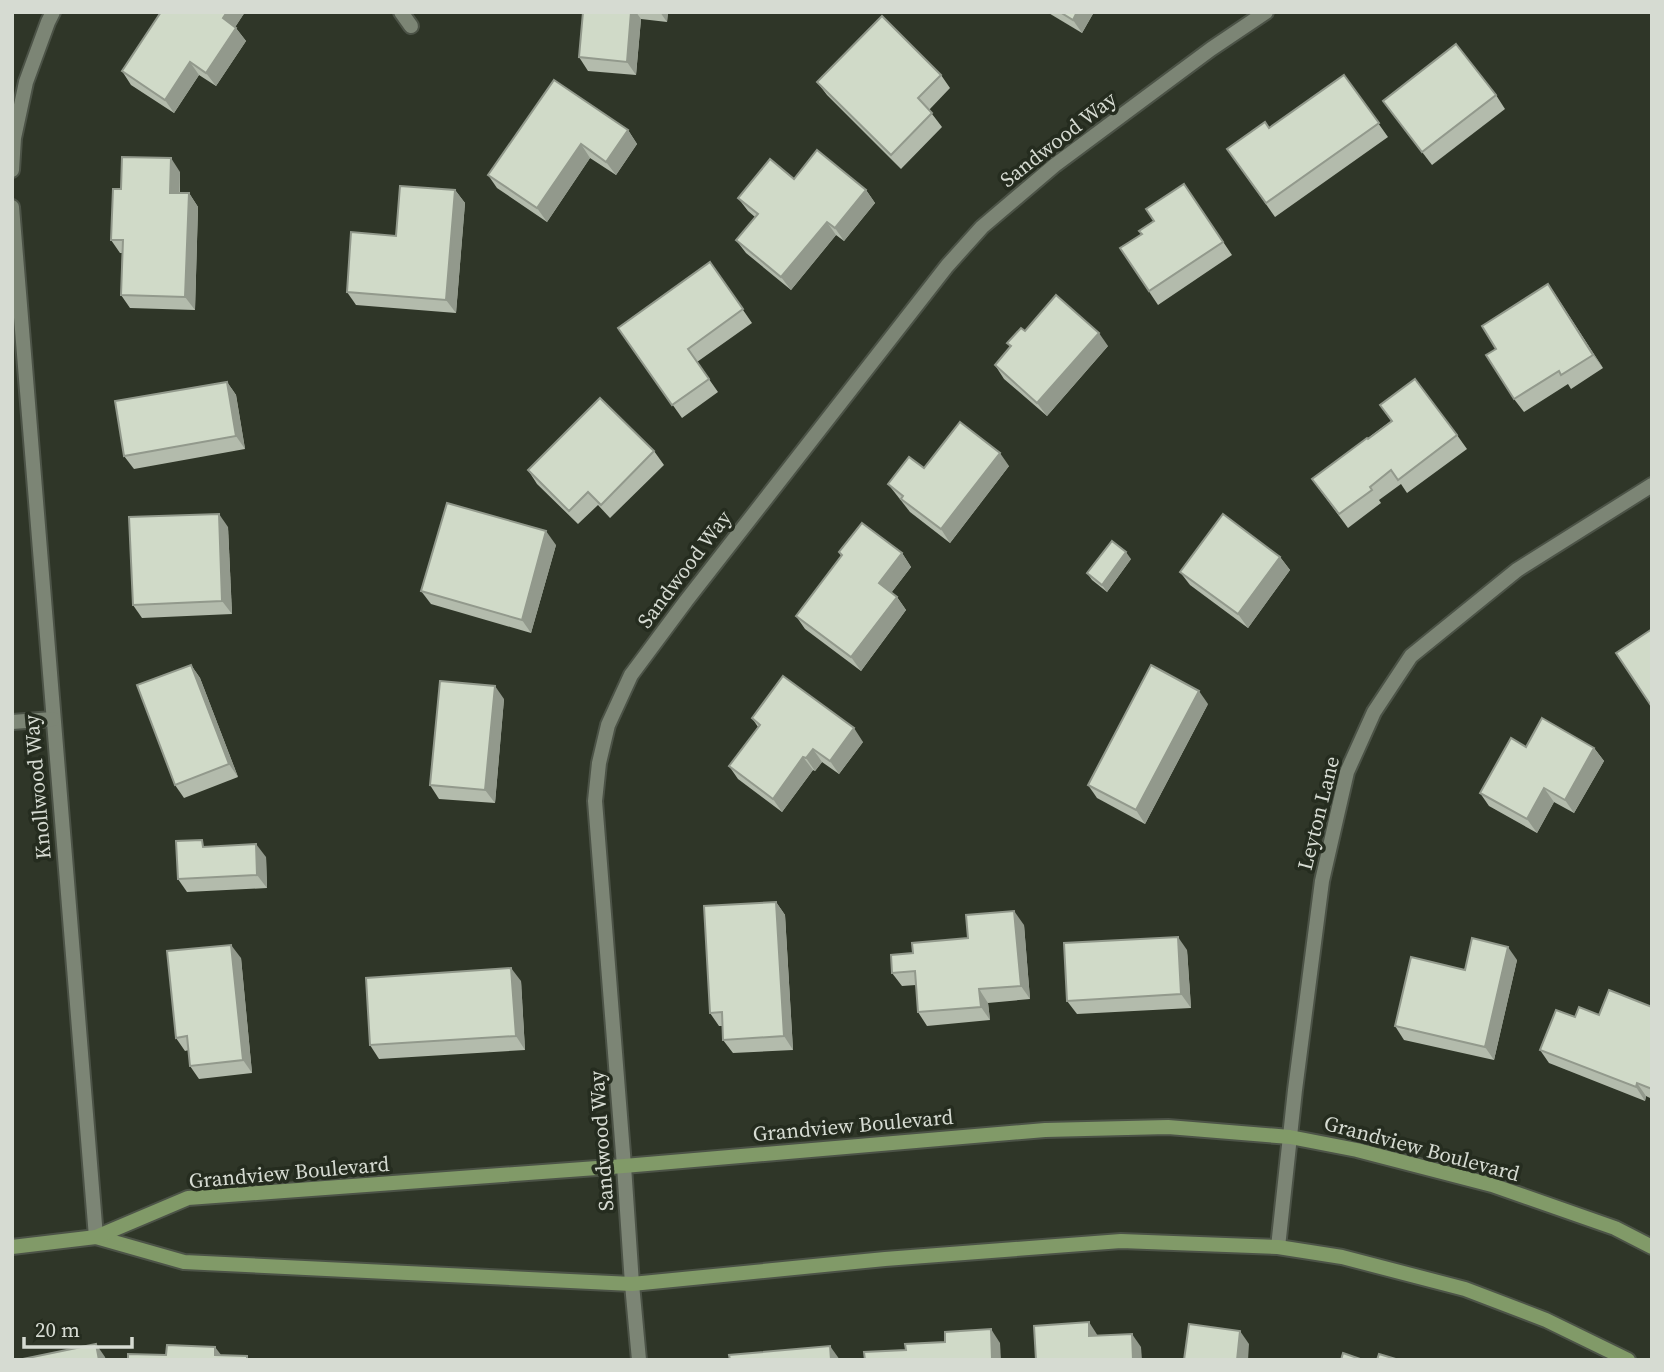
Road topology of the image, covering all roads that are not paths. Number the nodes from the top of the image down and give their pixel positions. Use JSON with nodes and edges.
{"nodes":[{"id":1,"x":53,"y":12,"type":"edge"},
{"id":2,"x":401,"y":12,"type":"edge"},
{"id":3,"x":1266,"y":12,"type":"edge"},
{"id":4,"x":411,"y":26,"type":"dead end"},
{"id":5,"x":12,"y":170,"type":"edge"},
{"id":6,"x":12,"y":207,"type":"edge"},
{"id":7,"x":1652,"y":485,"type":"edge"},
{"id":8,"x":53,"y":719,"type":"junction"},
{"id":9,"x":12,"y":722,"type":"edge"},
{"id":10,"x":1290,"y":1137,"type":"junction"},
{"id":11,"x":624,"y":1166,"type":"junction"},
{"id":12,"x":96,"y":1237,"type":"junction"},
{"id":13,"x":12,"y":1247,"type":"edge"},
{"id":14,"x":1278,"y":1247,"type":"junction"},
{"id":15,"x":1652,"y":1247,"type":"edge"},
{"id":16,"x":632,"y":1284,"type":"junction"},
{"id":17,"x":639,"y":1360,"type":"edge"},
{"id":18,"x":1628,"y":1360,"type":"edge"}],
"edges":[{"from":1,"to":5,"type":"street"},
{"from":2,"to":4,"type":"street"},
{"from":3,"to":11,"type":"street","name":"Sandwood Way"},
{"from":6,"to":8,"type":"street","name":"Knollwood Way"},
{"from":7,"to":10,"type":"street","name":"Leyton Lane"},
{"from":8,"to":9,"type":"street"},
{"from":8,"to":12,"type":"street","name":"Knollwood Way"},
{"from":10,"to":11,"type":"street","name":"Grandview Boulevard"},
{"from":10,"to":14,"type":"street","name":"Leyton Lane"},
{"from":10,"to":15,"type":"street","name":"Grandview Boulevard"},
{"from":11,"to":12,"type":"street","name":"Grandview Boulevard"},
{"from":11,"to":16,"type":"street","name":"Sandwood Way"},
{"from":12,"to":13,"type":"street"},
{"from":12,"to":16,"type":"street"},
{"from":14,"to":16,"type":"street"},
{"from":14,"to":18,"type":"street"},
{"from":16,"to":17,"type":"street","name":"Sandwood Way"}]}
